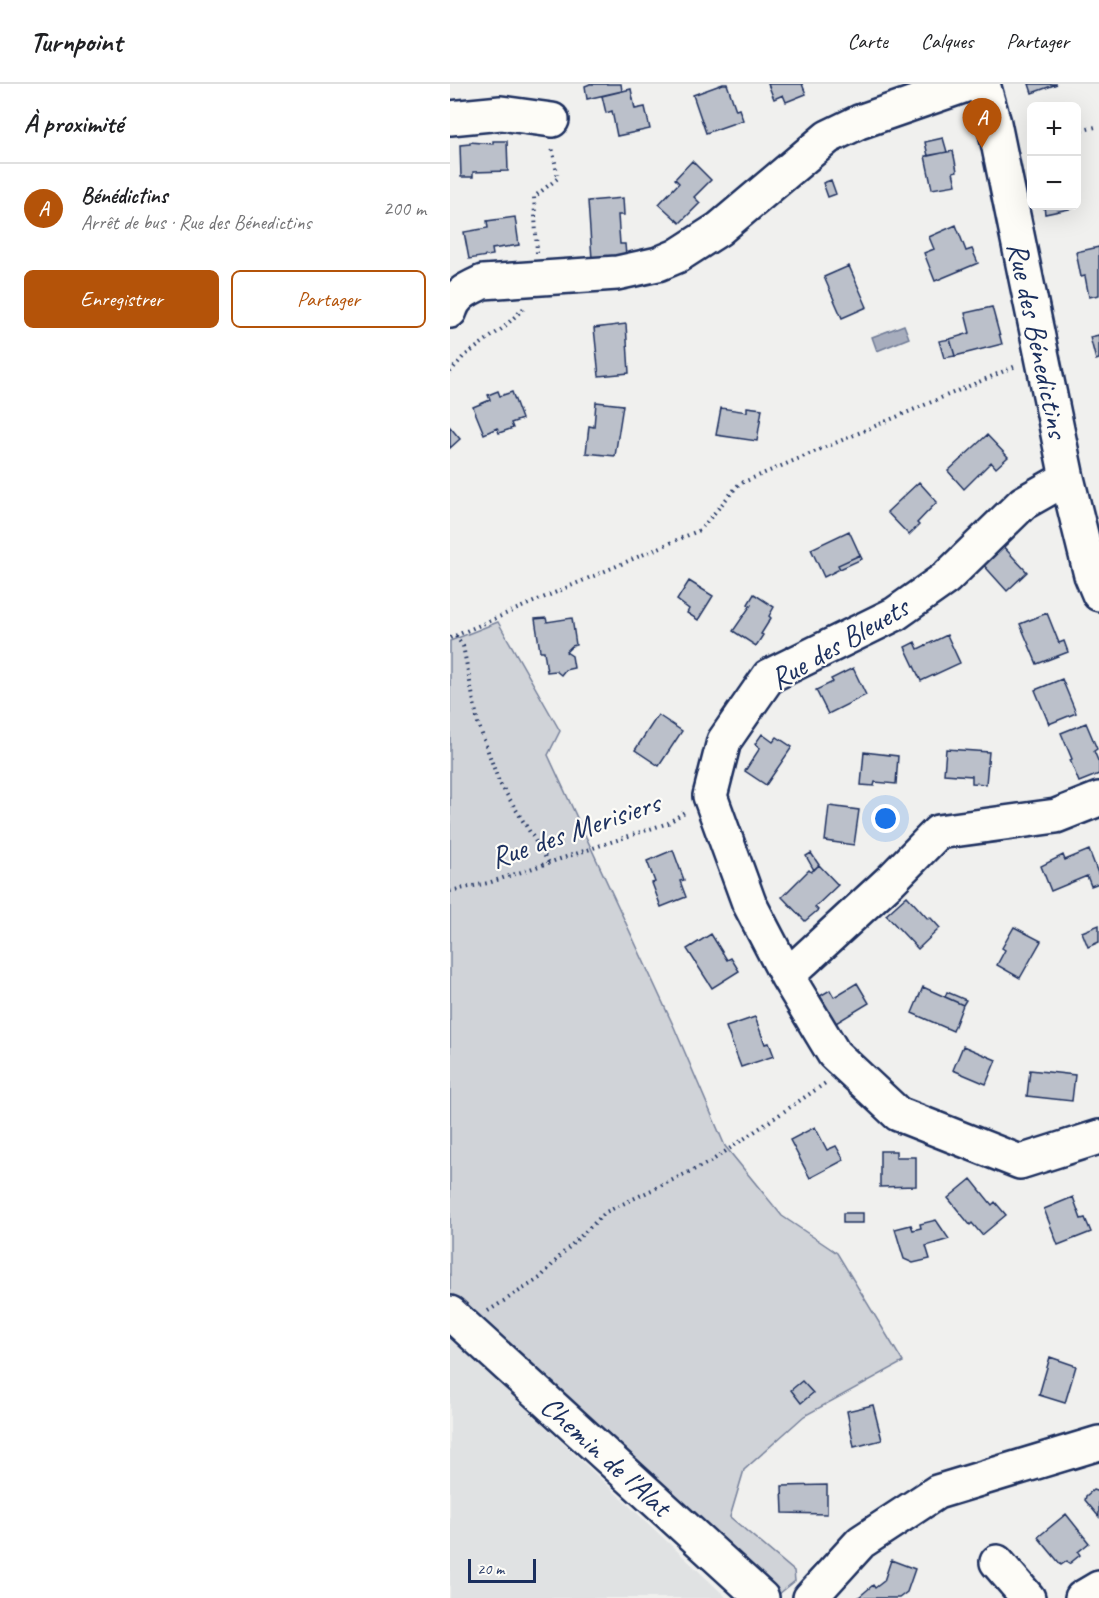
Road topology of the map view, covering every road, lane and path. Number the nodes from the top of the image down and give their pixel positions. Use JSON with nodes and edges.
{"nodes":[{"id":1,"x":969,"y":84,"type":"edge"},
{"id":2,"x":984,"y":84,"type":"edge"},
{"id":3,"x":450,"y":118,"type":"edge"},
{"id":4,"x":552,"y":120,"type":"joint"},
{"id":5,"x":1099,"y":126,"type":"edge"},
{"id":6,"x":1081,"y":131,"type":"edge"},
{"id":7,"x":538,"y":278,"type":"junction"},
{"id":8,"x":450,"y":311,"type":"edge"},
{"id":9,"x":1041,"y":355,"type":"junction"},
{"id":10,"x":450,"y":372,"type":"edge"},
{"id":11,"x":1067,"y":478,"type":"junction"},
{"id":12,"x":1099,"y":594,"type":"edge"},
{"id":13,"x":456,"y":636,"type":"junction"},
{"id":14,"x":450,"y":638,"type":"edge"},
{"id":15,"x":710,"y":796,"type":"junction"},
{"id":16,"x":1099,"y":799,"type":"edge"},
{"id":17,"x":549,"y":863,"type":"junction"},
{"id":18,"x":450,"y":891,"type":"edge"},
{"id":19,"x":786,"y":976,"type":"junction"},
{"id":20,"x":841,"y":1061,"type":"junction"},
{"id":21,"x":1099,"y":1137,"type":"edge"},
{"id":22,"x":457,"y":1320,"type":"edge"},
{"id":23,"x":1099,"y":1443,"type":"edge"},
{"id":24,"x":997,"y":1562,"type":"dead end"},
{"id":25,"x":1099,"y":1588,"type":"edge"},
{"id":26,"x":762,"y":1598,"type":"edge"},
{"id":27,"x":810,"y":1598,"type":"edge"},
{"id":28,"x":1028,"y":1598,"type":"edge"},
{"id":29,"x":1082,"y":1598,"type":"edge"}],
"edges":[{"from":1,"to":7,"type":"street"},
{"from":2,"to":9,"type":"street","name":"Rue des Bénedictins"},
{"from":3,"to":4,"type":"street"},
{"from":4,"to":7,"type":"path"},
{"from":5,"to":6,"type":"path"},
{"from":7,"to":8,"type":"street"},
{"from":7,"to":10,"type":"path"},
{"from":9,"to":11,"type":"street","name":"Rue des Bénedictins"},
{"from":9,"to":13,"type":"path"},
{"from":11,"to":12,"type":"street","name":"Rue des Bénedictins"},
{"from":11,"to":15,"type":"street","name":"Rue des Bleuets"},
{"from":13,"to":14,"type":"path"},
{"from":13,"to":17,"type":"path"},
{"from":15,"to":17,"type":"path","name":"Rue des Merisiers"},
{"from":15,"to":19,"type":"street"},
{"from":16,"to":19,"type":"street"},
{"from":17,"to":18,"type":"path","name":"Rue des Merisiers"},
{"from":19,"to":20,"type":"street"},
{"from":20,"to":21,"type":"street"},
{"from":20,"to":22,"type":"path"},
{"from":22,"to":26,"type":"street","name":"Chemin de l'Alat"},
{"from":23,"to":27,"type":"street"},
{"from":24,"to":28,"type":"street"},
{"from":25,"to":29,"type":"street"}]}
